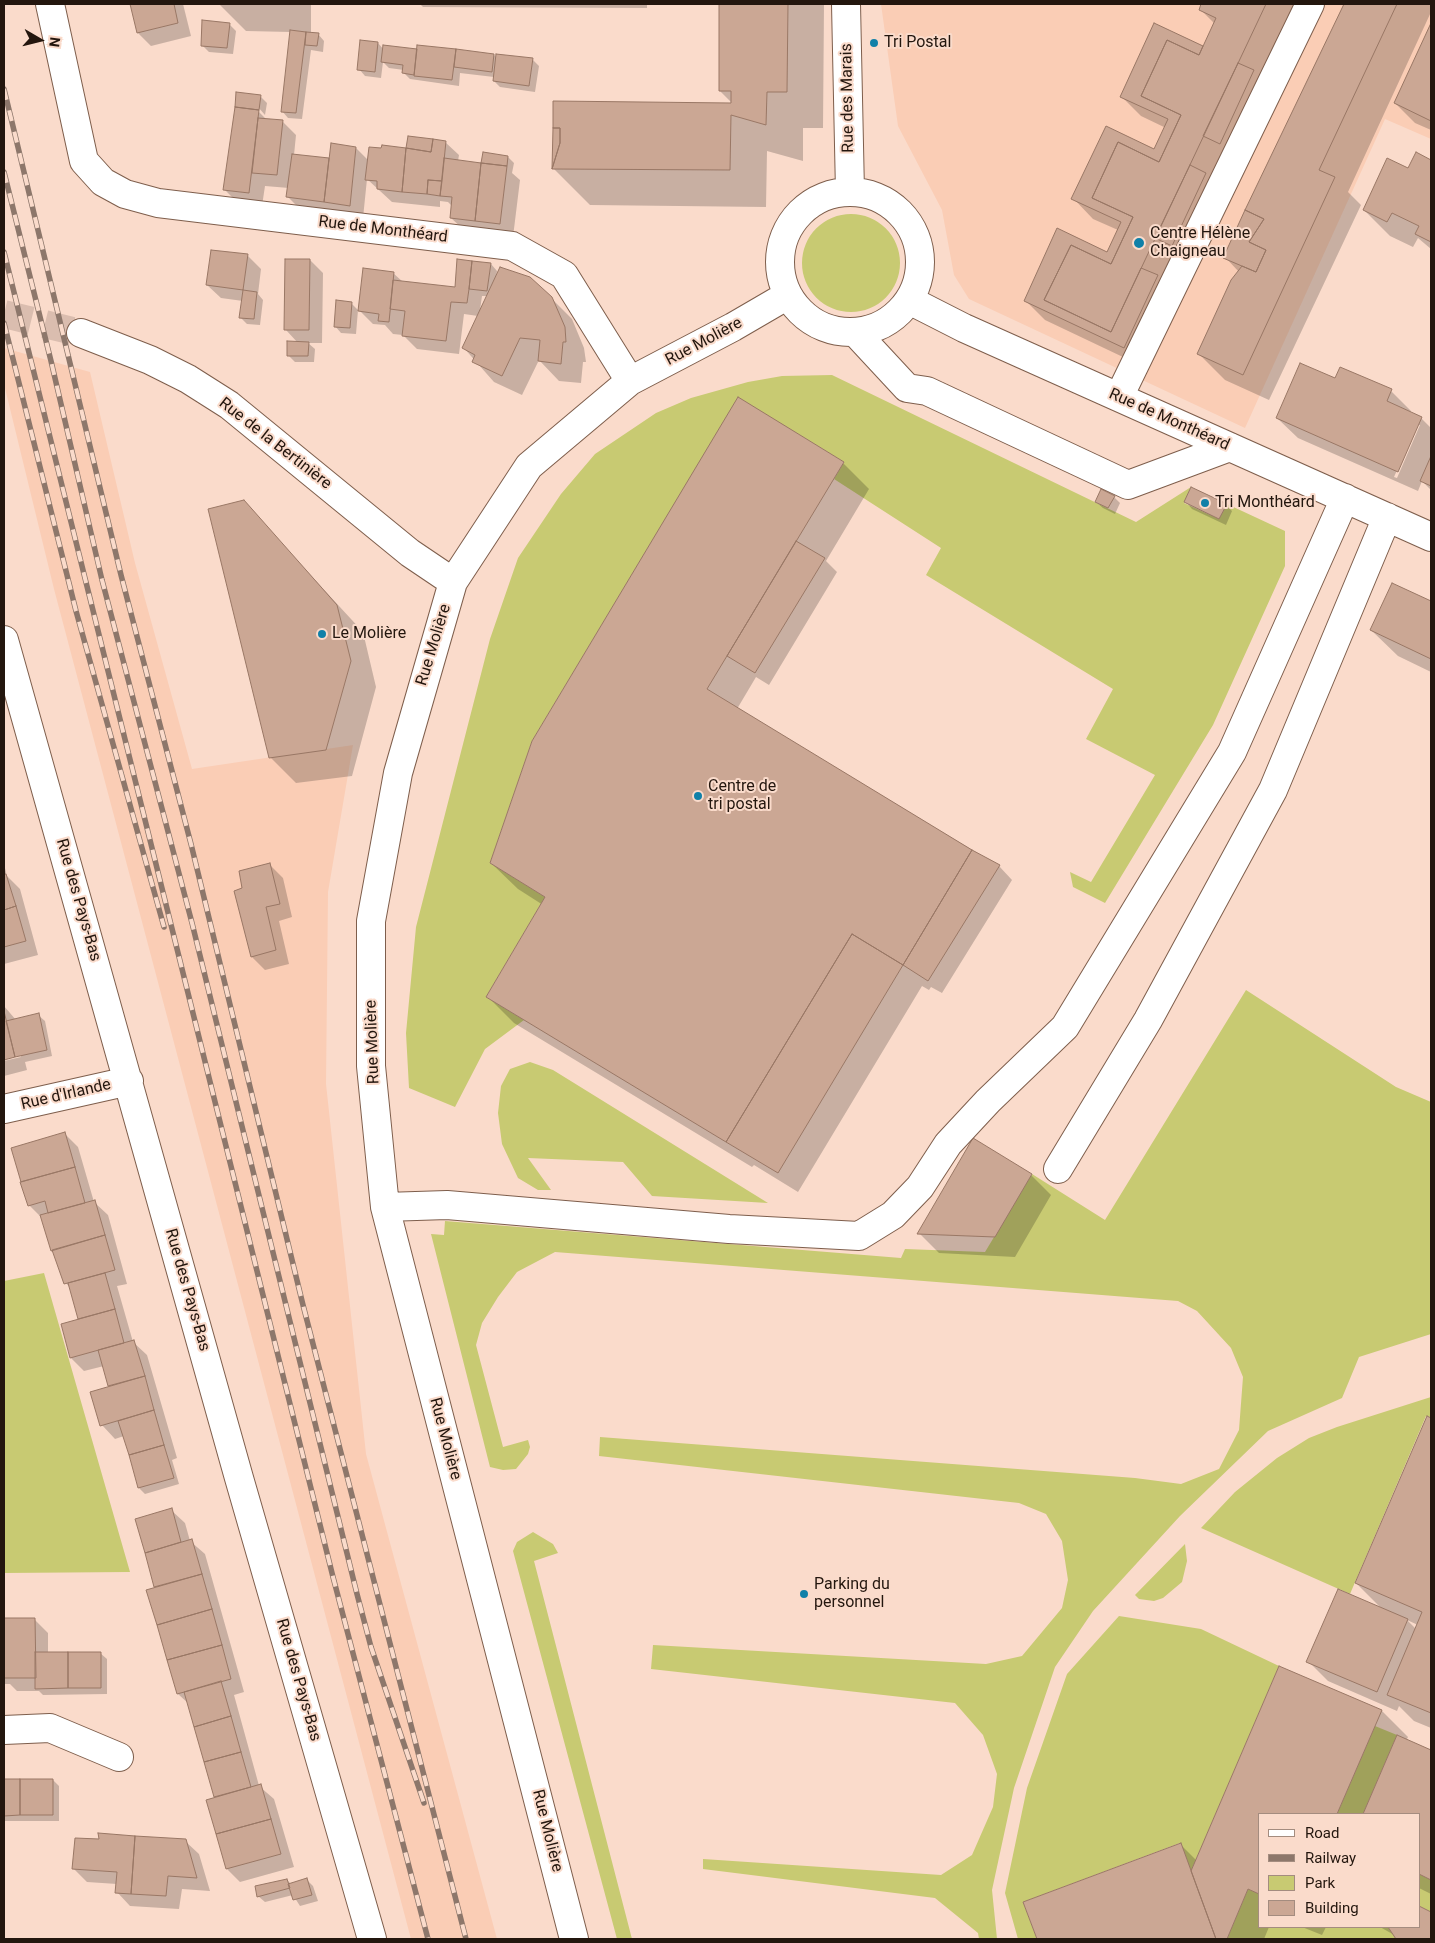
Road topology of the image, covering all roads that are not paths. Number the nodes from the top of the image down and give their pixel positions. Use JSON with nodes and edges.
{"nodes":[{"id":1,"x":50,"y":4,"type":"edge"},
{"id":2,"x":846,"y":4,"type":"edge"},
{"id":3,"x":1310,"y":4,"type":"edge"},
{"id":4,"x":850,"y":192,"type":"junction"},
{"id":5,"x":788,"y":294,"type":"junction"},
{"id":6,"x":909,"y":300,"type":"junction"},
{"id":7,"x":855,"y":332,"type":"junction"},
{"id":8,"x":81,"y":333,"type":"tunnel mouth"},
{"id":9,"x":630,"y":381,"type":"junction"},
{"id":10,"x":1119,"y":397,"type":"junction"},
{"id":11,"x":1230,"y":447,"type":"junction"},
{"id":12,"x":1345,"y":498,"type":"junction"},
{"id":13,"x":1387,"y":517,"type":"junction"},
{"id":14,"x":1431,"y":537,"type":"edge"},
{"id":15,"x":453,"y":582,"type":"junction"},
{"id":16,"x":4,"y":640,"type":"edge"},
{"id":17,"x":129,"y":1082,"type":"junction"},
{"id":18,"x":4,"y":1109,"type":"edge"},
{"id":19,"x":1058,"y":1169,"type":"dead end"},
{"id":20,"x":385,"y":1208,"type":"junction"},
{"id":21,"x":4,"y":1730,"type":"edge"},
{"id":22,"x":119,"y":1757,"type":"dead end"},
{"id":23,"x":372,"y":1939,"type":"edge"},
{"id":24,"x":574,"y":1939,"type":"edge"}],
"edges":[{"from":1,"to":9,"type":"street","name":"Rue de Monthéard"},
{"from":2,"to":4,"type":"street","name":"Rue des Marais"},
{"from":3,"to":10,"type":"street"},
{"from":4,"to":5,"type":"street"},
{"from":4,"to":6,"type":"street"},
{"from":5,"to":7,"type":"street"},
{"from":5,"to":9,"type":"street","name":"Rue Molière"},
{"from":6,"to":7,"type":"street"},
{"from":6,"to":10,"type":"street","name":"Rue de Monthéard"},
{"from":7,"to":11,"type":"street"},
{"from":8,"to":15,"type":"street","name":"Rue de la Bertinière"},
{"from":9,"to":15,"type":"street","name":"Rue Molière"},
{"from":10,"to":11,"type":"street","name":"Rue de Monthéard"},
{"from":11,"to":12,"type":"street","name":"Rue de Monthéard"},
{"from":12,"to":13,"type":"street","name":"Rue de Monthéard"},
{"from":12,"to":20,"type":"street"},
{"from":13,"to":14,"type":"street","name":"Rue de Monthéard"},
{"from":13,"to":19,"type":"street"},
{"from":15,"to":20,"type":"street","name":"Rue Molière"},
{"from":16,"to":17,"type":"street","name":"Rue des Pays-Bas"},
{"from":17,"to":18,"type":"street","name":"Rue d'Irlande"},
{"from":17,"to":23,"type":"street","name":"Rue des Pays-Bas"},
{"from":20,"to":24,"type":"street","name":"Rue Molière"},
{"from":21,"to":22,"type":"street"}]}
